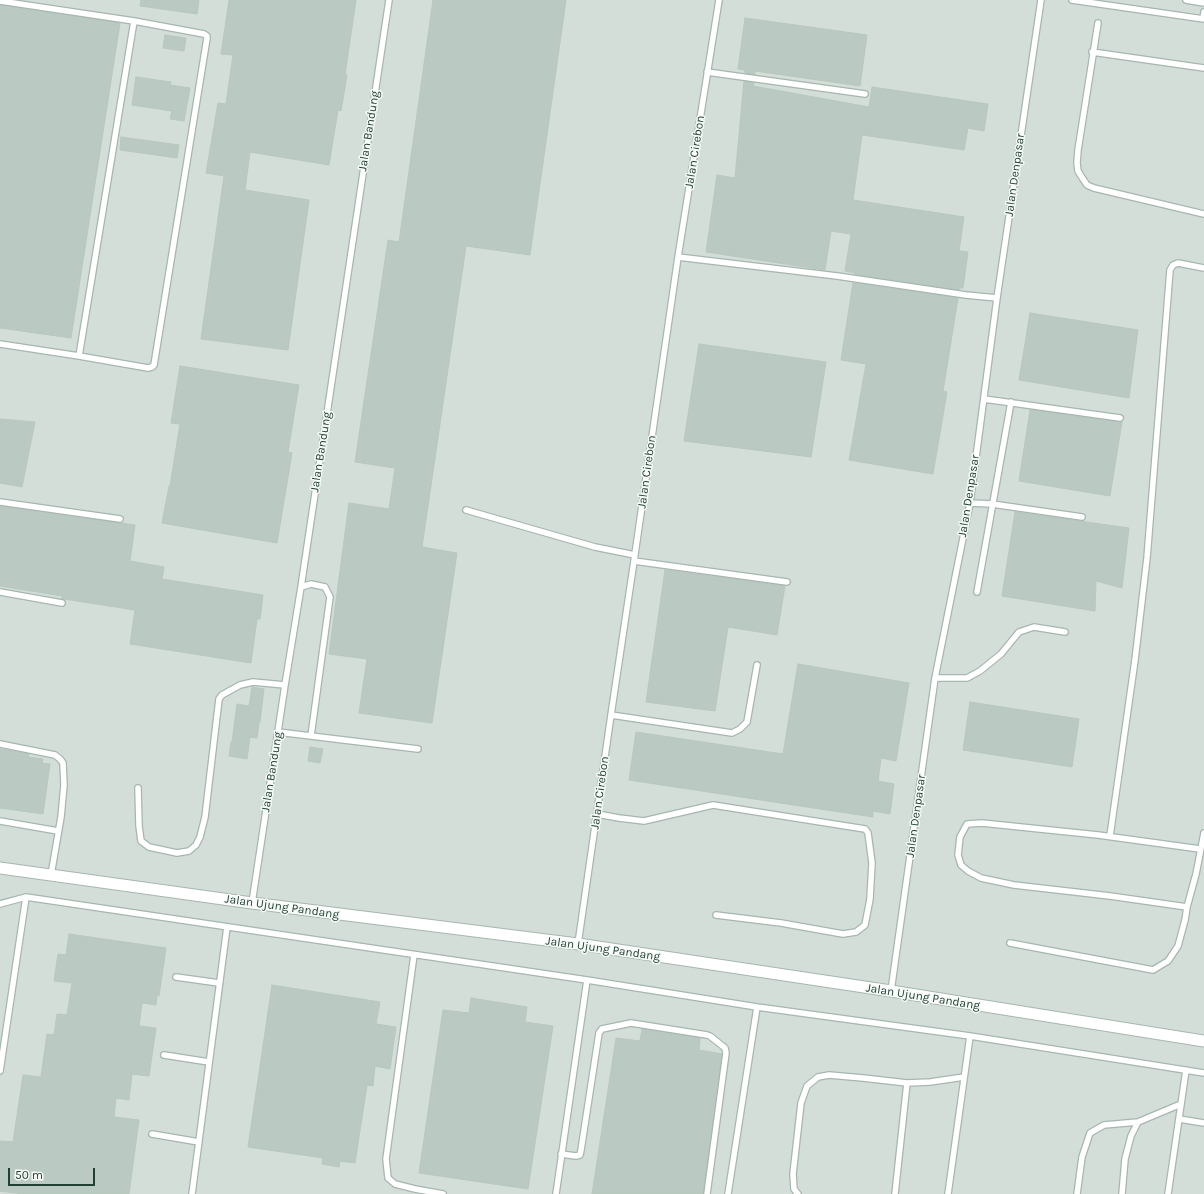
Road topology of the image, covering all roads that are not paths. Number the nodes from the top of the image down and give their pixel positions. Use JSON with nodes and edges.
{"nodes":[{"id":1,"x":0,"y":0,"type":"edge"},
{"id":2,"x":389,"y":0,"type":"edge"},
{"id":3,"x":719,"y":0,"type":"edge"},
{"id":4,"x":1041,"y":0,"type":"edge"},
{"id":5,"x":1072,"y":0,"type":"edge"},
{"id":6,"x":1186,"y":0,"type":"edge"},
{"id":7,"x":1204,"y":3,"type":"edge"},
{"id":8,"x":1204,"y":12,"type":"edge"},
{"id":9,"x":1204,"y":19,"type":"edge"},
{"id":10,"x":134,"y":21,"type":"junction"},
{"id":11,"x":1098,"y":23,"type":"dead end"},
{"id":12,"x":1092,"y":52,"type":"junction"},
{"id":13,"x":1204,"y":68,"type":"edge"},
{"id":14,"x":707,"y":72,"type":"junction"},
{"id":15,"x":865,"y":94,"type":"dead end"},
{"id":16,"x":1204,"y":214,"type":"edge"},
{"id":17,"x":678,"y":256,"type":"junction"},
{"id":18,"x":1204,"y":268,"type":"edge"},
{"id":19,"x":997,"y":298,"type":"junction"},
{"id":20,"x":0,"y":344,"type":"edge"},
{"id":21,"x":80,"y":356,"type":"junction"},
{"id":22,"x":984,"y":399,"type":"junction"},
{"id":23,"x":1011,"y":402,"type":"junction"},
{"id":24,"x":1120,"y":418,"type":"dead end"},
{"id":25,"x":0,"y":502,"type":"edge"},
{"id":26,"x":970,"y":503,"type":"junction"},
{"id":27,"x":992,"y":504,"type":"junction"},
{"id":28,"x":466,"y":510,"type":"dead end"},
{"id":29,"x":1082,"y":517,"type":"dead end"},
{"id":30,"x":120,"y":519,"type":"dead end"},
{"id":31,"x":635,"y":558,"type":"junction"},
{"id":32,"x":787,"y":582,"type":"dead end"},
{"id":33,"x":301,"y":587,"type":"junction"},
{"id":34,"x":0,"y":592,"type":"edge"},
{"id":35,"x":977,"y":592,"type":"dead end"},
{"id":36,"x":62,"y":603,"type":"dead end"},
{"id":37,"x":1065,"y":632,"type":"dead end"},
{"id":38,"x":757,"y":665,"type":"dead end"},
{"id":39,"x":935,"y":678,"type":"junction"},
{"id":40,"x":285,"y":685,"type":"junction"},
{"id":41,"x":611,"y":715,"type":"junction"},
{"id":42,"x":278,"y":732,"type":"junction"},
{"id":43,"x":311,"y":736,"type":"junction"},
{"id":44,"x":0,"y":744,"type":"edge"},
{"id":45,"x":418,"y":749,"type":"dead end"},
{"id":46,"x":138,"y":788,"type":"dead end"},
{"id":47,"x":597,"y":814,"type":"junction"},
{"id":48,"x":0,"y":821,"type":"edge"},
{"id":49,"x":58,"y":831,"type":"junction"},
{"id":50,"x":1204,"y":833,"type":"edge"},
{"id":51,"x":1110,"y":836,"type":"junction"},
{"id":52,"x":1200,"y":849,"type":"junction"},
{"id":53,"x":0,"y":868,"type":"edge"},
{"id":54,"x":51,"y":876,"type":"junction"},
{"id":55,"x":26,"y":897,"type":"junction"},
{"id":56,"x":252,"y":903,"type":"junction"},
{"id":57,"x":0,"y":904,"type":"edge"},
{"id":58,"x":1187,"y":907,"type":"junction"},
{"id":59,"x":716,"y":915,"type":"dead end"},
{"id":60,"x":227,"y":927,"type":"junction"},
{"id":61,"x":1010,"y":943,"type":"dead end"},
{"id":62,"x":578,"y":944,"type":"junction"},
{"id":63,"x":414,"y":955,"type":"junction"},
{"id":64,"x":176,"y":977,"type":"dead end"},
{"id":65,"x":586,"y":980,"type":"junction"},
{"id":66,"x":219,"y":983,"type":"junction"},
{"id":67,"x":891,"y":991,"type":"junction"},
{"id":68,"x":758,"y":1007,"type":"junction"},
{"id":69,"x":970,"y":1036,"type":"junction"},
{"id":70,"x":1204,"y":1041,"type":"edge"},
{"id":71,"x":164,"y":1055,"type":"dead end"},
{"id":72,"x":209,"y":1062,"type":"junction"},
{"id":73,"x":1186,"y":1070,"type":"junction"},
{"id":74,"x":0,"y":1071,"type":"edge"},
{"id":75,"x":1204,"y":1073,"type":"edge"},
{"id":76,"x":964,"y":1077,"type":"junction"},
{"id":77,"x":907,"y":1083,"type":"junction"},
{"id":78,"x":1181,"y":1104,"type":"junction"},
{"id":79,"x":1179,"y":1119,"type":"junction"},
{"id":80,"x":1138,"y":1122,"type":"junction"},
{"id":81,"x":1204,"y":1123,"type":"edge"},
{"id":82,"x":152,"y":1134,"type":"dead end"},
{"id":83,"x":199,"y":1142,"type":"junction"},
{"id":84,"x":561,"y":1154,"type":"junction"},
{"id":85,"x":193,"y":1194,"type":"edge"},
{"id":86,"x":443,"y":1194,"type":"edge"},
{"id":87,"x":556,"y":1194,"type":"edge"},
{"id":88,"x":707,"y":1194,"type":"edge"},
{"id":89,"x":728,"y":1194,"type":"edge"},
{"id":90,"x":798,"y":1194,"type":"edge"},
{"id":91,"x":895,"y":1194,"type":"edge"},
{"id":92,"x":948,"y":1194,"type":"edge"},
{"id":93,"x":1077,"y":1194,"type":"edge"},
{"id":94,"x":1122,"y":1194,"type":"edge"},
{"id":95,"x":1168,"y":1194,"type":"edge"}],
"edges":[{"from":1,"to":10,"type":"lane"},
{"from":2,"to":33,"type":"lane","name":"Jalan Bandung"},
{"from":3,"to":14,"type":"lane","name":"Jalan Cirebon"},
{"from":4,"to":19,"type":"lane","name":"Jalan Denpasar"},
{"from":5,"to":9,"type":"lane"},
{"from":6,"to":7,"type":"lane"},
{"from":8,"to":9,"type":"lane"},
{"from":10,"to":21,"type":"lane"},
{"from":10,"to":21,"type":"lane"},
{"from":11,"to":12,"type":"lane"},
{"from":12,"to":13,"type":"lane"},
{"from":12,"to":16,"type":"lane"},
{"from":14,"to":15,"type":"lane"},
{"from":14,"to":17,"type":"lane","name":"Jalan Cirebon"},
{"from":17,"to":19,"type":"lane"},
{"from":17,"to":31,"type":"lane","name":"Jalan Cirebon"},
{"from":18,"to":51,"type":"lane"},
{"from":19,"to":22,"type":"lane","name":"Jalan Denpasar"},
{"from":20,"to":21,"type":"lane"},
{"from":22,"to":23,"type":"lane"},
{"from":22,"to":26,"type":"lane","name":"Jalan Denpasar"},
{"from":23,"to":24,"type":"lane"},
{"from":23,"to":27,"type":"lane"},
{"from":25,"to":30,"type":"lane"},
{"from":26,"to":27,"type":"lane"},
{"from":26,"to":39,"type":"lane","name":"Jalan Denpasar"},
{"from":27,"to":29,"type":"lane"},
{"from":27,"to":35,"type":"lane"},
{"from":28,"to":31,"type":"lane"},
{"from":31,"to":32,"type":"lane"},
{"from":31,"to":41,"type":"lane","name":"Jalan Cirebon"},
{"from":33,"to":40,"type":"lane","name":"Jalan Bandung"},
{"from":33,"to":43,"type":"lane"},
{"from":34,"to":36,"type":"lane"},
{"from":37,"to":39,"type":"lane"},
{"from":38,"to":41,"type":"lane"},
{"from":39,"to":67,"type":"lane","name":"Jalan Denpasar"},
{"from":40,"to":42,"type":"lane","name":"Jalan Bandung"},
{"from":40,"to":46,"type":"lane"},
{"from":41,"to":47,"type":"lane","name":"Jalan Cirebon"},
{"from":42,"to":43,"type":"lane"},
{"from":42,"to":56,"type":"lane","name":"Jalan Bandung"},
{"from":43,"to":45,"type":"lane"},
{"from":44,"to":49,"type":"lane"},
{"from":47,"to":59,"type":"lane"},
{"from":47,"to":62,"type":"lane","name":"Jalan Cirebon"},
{"from":48,"to":49,"type":"lane"},
{"from":49,"to":54,"type":"lane"},
{"from":50,"to":52,"type":"lane"},
{"from":51,"to":52,"type":"lane"},
{"from":51,"to":58,"type":"lane"},
{"from":52,"to":58,"type":"lane"},
{"from":53,"to":54,"type":"street","name":"Jalan Ujung Pandang"},
{"from":54,"to":56,"type":"street","name":"Jalan Ujung Pandang"},
{"from":55,"to":57,"type":"lane"},
{"from":55,"to":60,"type":"lane"},
{"from":55,"to":74,"type":"lane"},
{"from":56,"to":62,"type":"street","name":"Jalan Ujung Pandang"},
{"from":58,"to":61,"type":"lane"},
{"from":60,"to":63,"type":"lane"},
{"from":60,"to":66,"type":"lane"},
{"from":62,"to":67,"type":"street","name":"Jalan Ujung Pandang"},
{"from":63,"to":65,"type":"lane"},
{"from":63,"to":86,"type":"lane"},
{"from":64,"to":66,"type":"lane"},
{"from":65,"to":68,"type":"lane"},
{"from":65,"to":84,"type":"lane"},
{"from":66,"to":72,"type":"lane"},
{"from":67,"to":70,"type":"street","name":"Jalan Ujung Pandang"},
{"from":68,"to":69,"type":"lane"},
{"from":68,"to":89,"type":"lane"},
{"from":69,"to":73,"type":"lane"},
{"from":69,"to":76,"type":"lane"},
{"from":71,"to":72,"type":"lane"},
{"from":72,"to":83,"type":"lane"},
{"from":73,"to":75,"type":"lane"},
{"from":73,"to":78,"type":"lane"},
{"from":76,"to":77,"type":"lane"},
{"from":76,"to":92,"type":"lane"},
{"from":77,"to":90,"type":"lane"},
{"from":77,"to":91,"type":"lane"},
{"from":78,"to":79,"type":"lane"},
{"from":78,"to":80,"type":"lane"},
{"from":79,"to":81,"type":"lane"},
{"from":79,"to":95,"type":"lane"},
{"from":80,"to":93,"type":"lane"},
{"from":80,"to":94,"type":"lane"},
{"from":82,"to":83,"type":"lane"},
{"from":83,"to":85,"type":"lane"},
{"from":84,"to":87,"type":"lane"},
{"from":84,"to":88,"type":"lane"}]}
